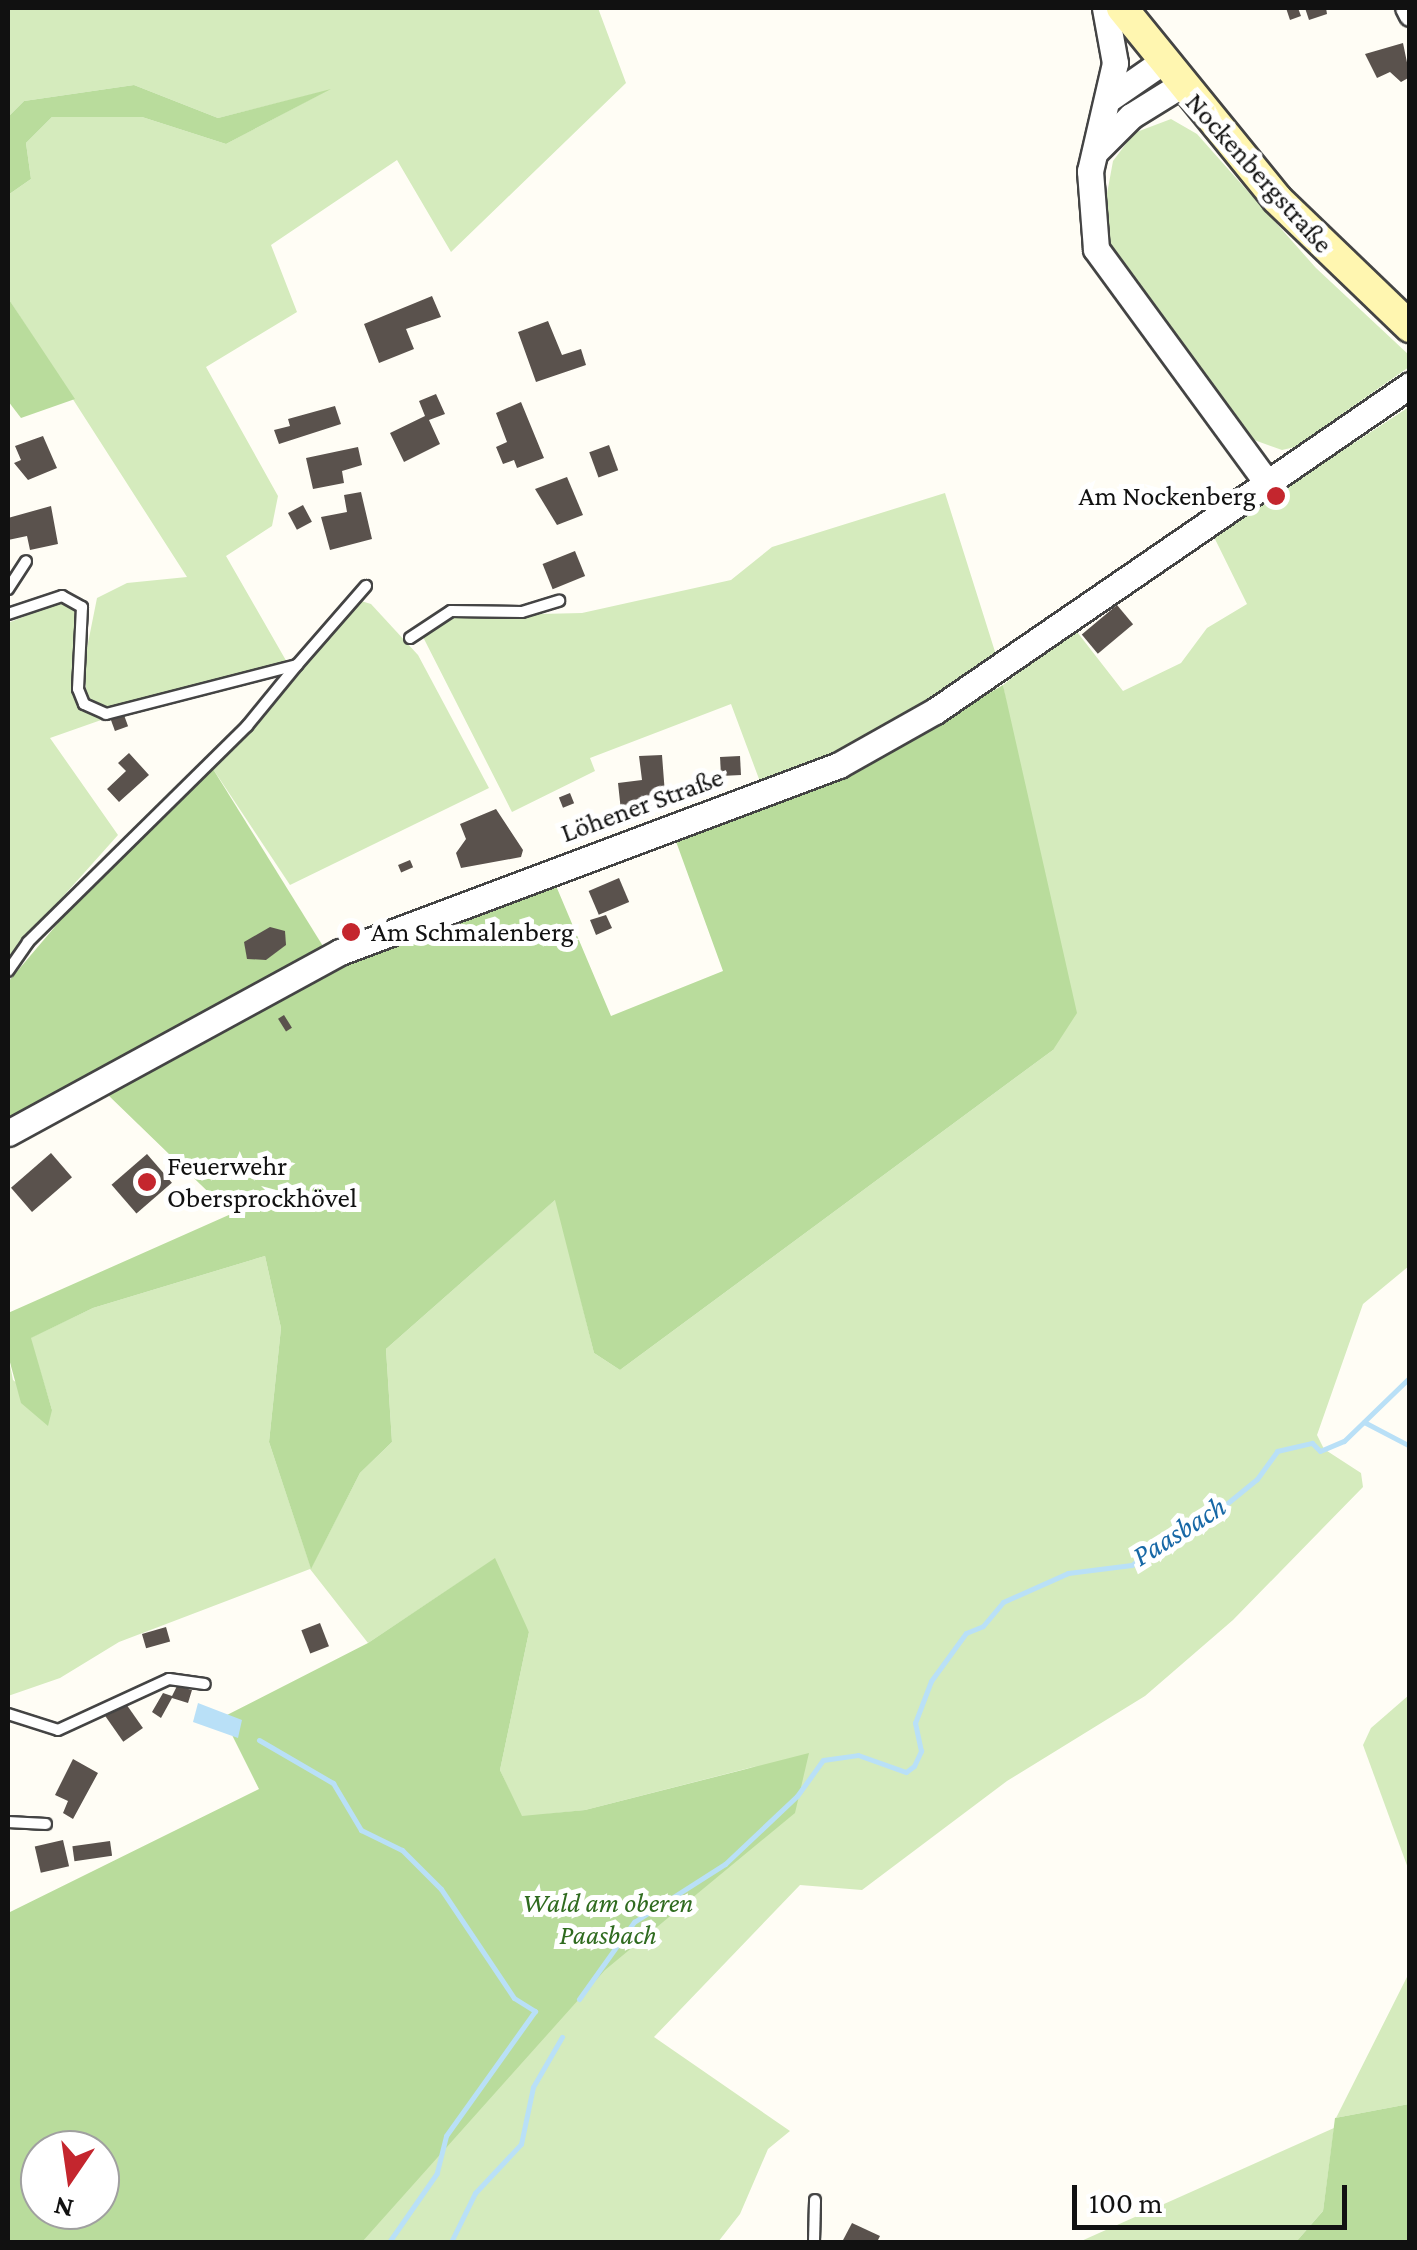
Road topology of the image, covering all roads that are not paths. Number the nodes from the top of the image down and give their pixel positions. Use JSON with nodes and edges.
{"nodes":[{"id":1,"x":1105,"y":8,"type":"edge"},
{"id":2,"x":1122,"y":8,"type":"edge"},
{"id":3,"x":1406,"y":8,"type":"edge"},
{"id":4,"x":1410,"y":16,"type":"edge"},
{"id":5,"x":1171,"y":73,"type":"junction"},
{"id":6,"x":1110,"y":98,"type":"junction"},
{"id":7,"x":1095,"y":152,"type":"junction"},
{"id":8,"x":1410,"y":327,"type":"edge"},
{"id":9,"x":1410,"y":384,"type":"edge"},
{"id":10,"x":1268,"y":484,"type":"junction"},
{"id":11,"x":26,"y":560,"type":"dead end"},
{"id":12,"x":366,"y":586,"type":"dead end"},
{"id":13,"x":8,"y":590,"type":"edge"},
{"id":14,"x":559,"y":602,"type":"dead end"},
{"id":15,"x":8,"y":614,"type":"edge"},
{"id":16,"x":410,"y":638,"type":"dead end"},
{"id":17,"x":297,"y":665,"type":"junction"},
{"id":18,"x":8,"y":971,"type":"edge"},
{"id":19,"x":8,"y":1132,"type":"edge"},
{"id":20,"x":205,"y":1684,"type":"dead end"},
{"id":21,"x":8,"y":1714,"type":"edge"},
{"id":22,"x":8,"y":1822,"type":"edge"},
{"id":23,"x":46,"y":1824,"type":"dead end"},
{"id":24,"x":815,"y":2200,"type":"dead end"},
{"id":25,"x":814,"y":2242,"type":"edge"}],
"edges":[{"from":1,"to":6,"type":"street"},
{"from":2,"to":5,"type":"main road","name":"Nockenbergstraße"},
{"from":3,"to":4,"type":"street"},
{"from":5,"to":6,"type":"street"},
{"from":5,"to":7,"type":"street"},
{"from":5,"to":8,"type":"main road","name":"Nockenbergstraße"},
{"from":6,"to":7,"type":"street"},
{"from":7,"to":10,"type":"street"},
{"from":9,"to":10,"type":"street","name":"Löhener Straße"},
{"from":10,"to":19,"type":"street","name":"Löhener Straße"},
{"from":11,"to":13,"type":"lane"},
{"from":12,"to":17,"type":"lane"},
{"from":14,"to":16,"type":"lane"},
{"from":15,"to":17,"type":"lane"},
{"from":17,"to":18,"type":"lane"},
{"from":20,"to":21,"type":"lane"},
{"from":22,"to":23,"type":"lane"},
{"from":24,"to":25,"type":"lane"}]}
